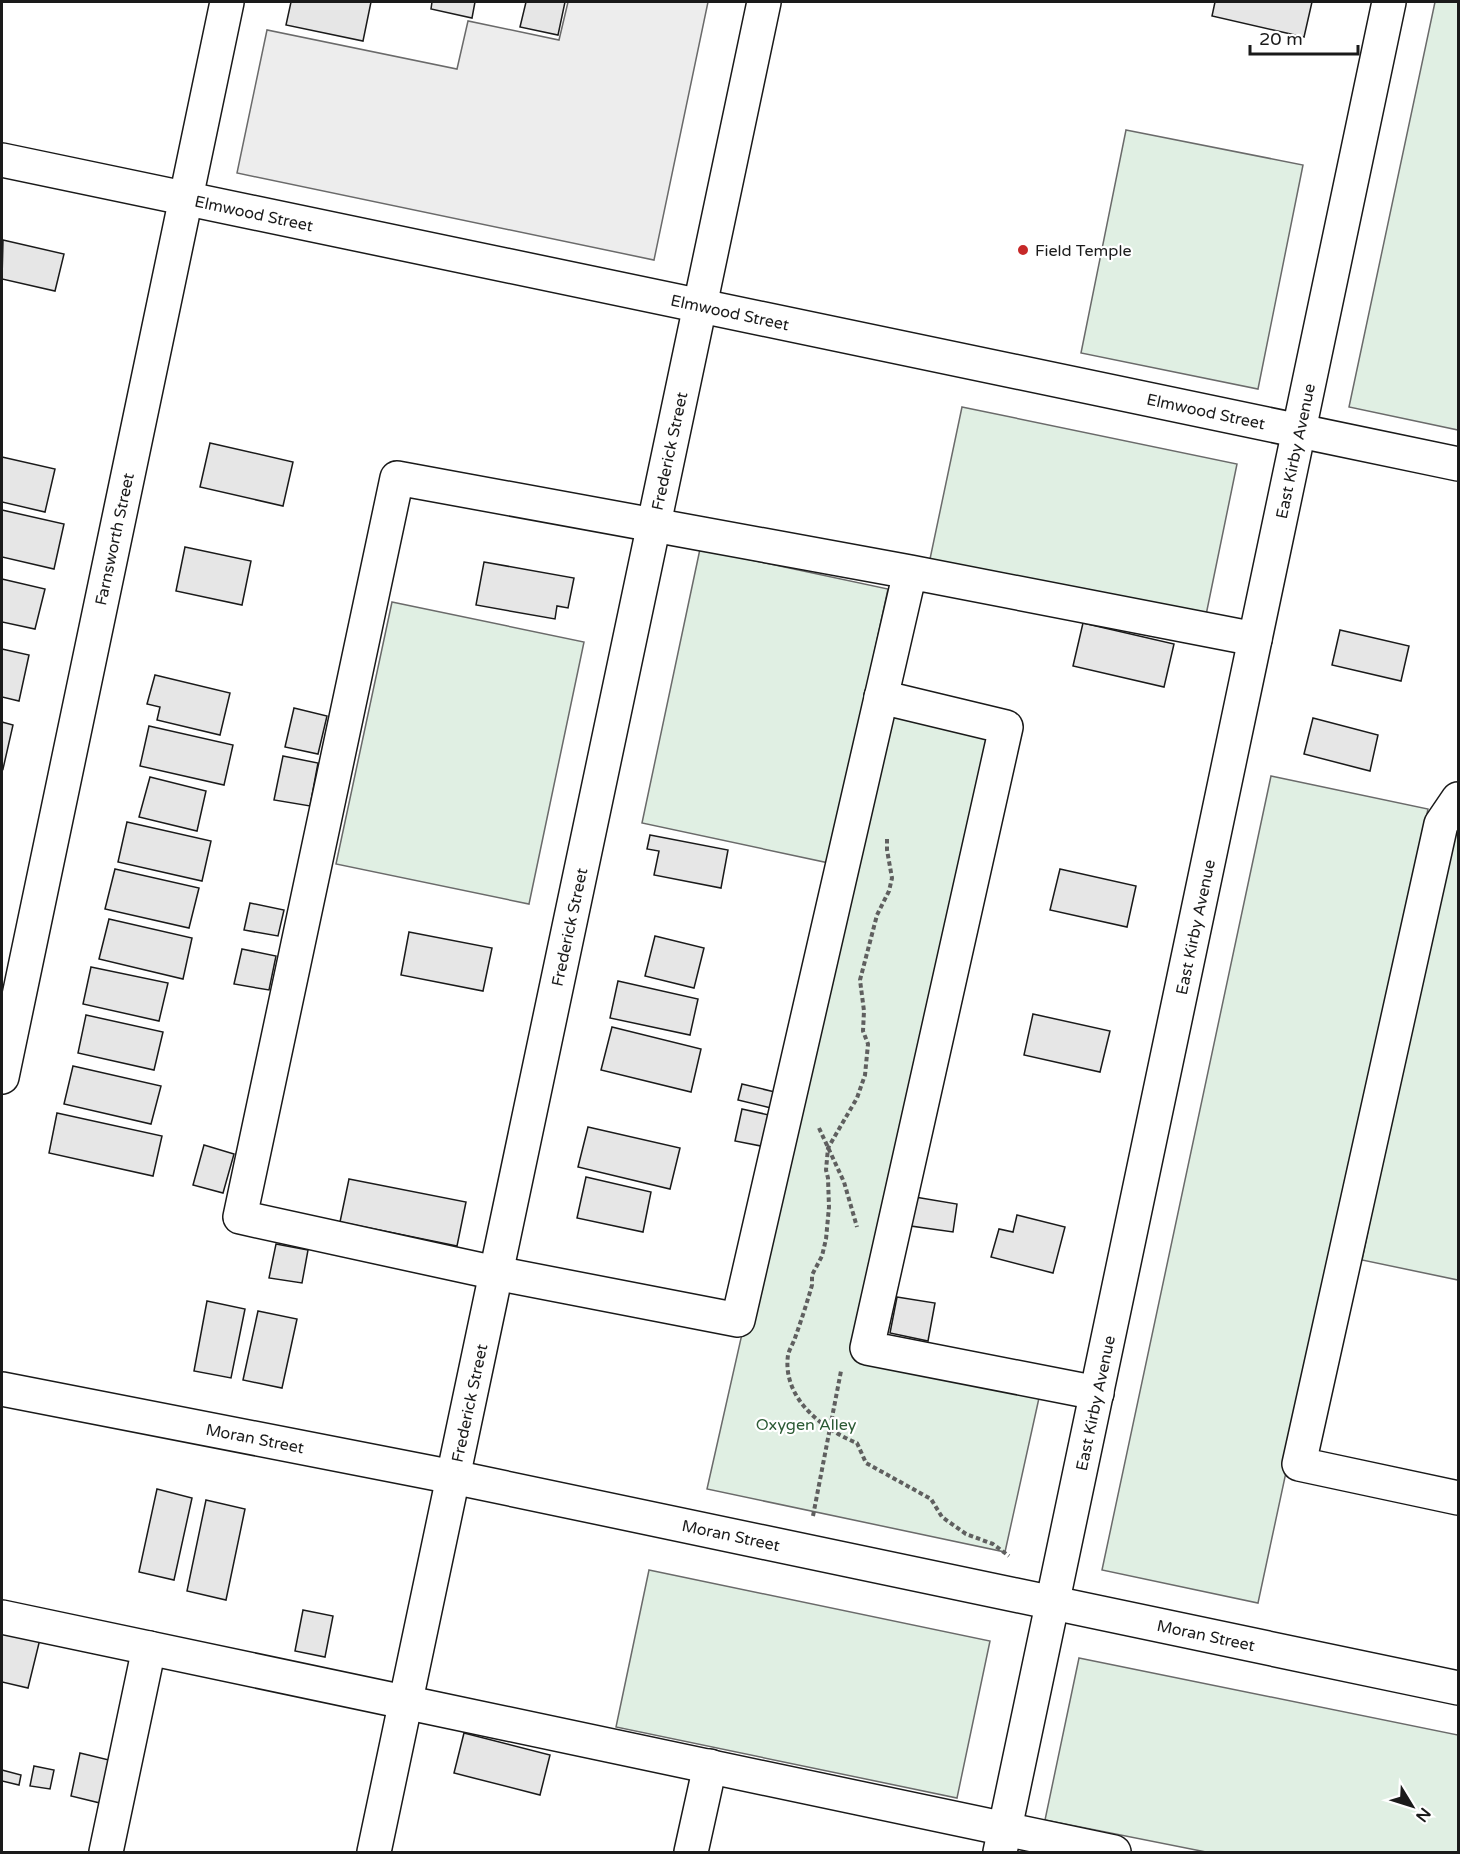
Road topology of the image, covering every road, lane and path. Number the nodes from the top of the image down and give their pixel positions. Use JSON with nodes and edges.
{"nodes":[{"id":1,"x":227,"y":2,"type":"edge"},
{"id":2,"x":764,"y":2,"type":"edge"},
{"id":3,"x":1389,"y":2,"type":"edge"},
{"id":4,"x":2,"y":160,"type":"edge"},
{"id":5,"x":186,"y":198,"type":"junction"},
{"id":6,"x":699,"y":306,"type":"junction"},
{"id":7,"x":1299,"y":431,"type":"junction"},
{"id":8,"x":1458,"y":464,"type":"edge"},
{"id":9,"x":653,"y":526,"type":"junction"},
{"id":10,"x":910,"y":572,"type":"junction"},
{"id":11,"x":1255,"y":639,"type":"junction"},
{"id":12,"x":881,"y":697,"type":"junction"},
{"id":13,"x":1458,"y":799,"type":"edge"},
{"id":14,"x":794,"y":1076,"type":"junction"},
{"id":15,"x":2,"y":1077,"type":"edge"},
{"id":16,"x":858,"y":1238,"type":"dead end"},
{"id":17,"x":496,"y":1273,"type":"junction"},
{"id":18,"x":842,"y":1365,"type":"dead end"},
{"id":19,"x":2,"y":1389,"type":"edge"},
{"id":20,"x":1097,"y":1393,"type":"junction"},
{"id":21,"x":453,"y":1477,"type":"junction"},
{"id":22,"x":1458,"y":1498,"type":"edge"},
{"id":23,"x":807,"y":1551,"type":"junction"},
{"id":24,"x":1053,"y":1603,"type":"junction"},
{"id":25,"x":2,"y":1617,"type":"edge"},
{"id":26,"x":149,"y":1648,"type":"junction"},
{"id":27,"x":1458,"y":1688,"type":"edge"},
{"id":28,"x":406,"y":1701,"type":"junction"},
{"id":29,"x":710,"y":1766,"type":"junction"},
{"id":30,"x":1002,"y":1841,"type":"edge"},
{"id":31,"x":106,"y":1852,"type":"edge"},
{"id":32,"x":374,"y":1852,"type":"edge"},
{"id":33,"x":691,"y":1852,"type":"edge"},
{"id":34,"x":1114,"y":1852,"type":"edge"}],
"edges":[{"from":1,"to":5,"type":"street","name":"Farnsworth Street"},
{"from":2,"to":6,"type":"street","name":"Frederick Street"},
{"from":3,"to":7,"type":"street","name":"East Kirby Avenue"},
{"from":4,"to":5,"type":"street","name":"Elmwood Street"},
{"from":5,"to":6,"type":"street","name":"Elmwood Street"},
{"from":5,"to":15,"type":"street","name":"Farnsworth Street"},
{"from":6,"to":7,"type":"street","name":"Elmwood Street"},
{"from":6,"to":9,"type":"street","name":"Frederick Street"},
{"from":7,"to":8,"type":"street","name":"Elmwood Street"},
{"from":7,"to":11,"type":"street","name":"East Kirby Avenue"},
{"from":9,"to":10,"type":"street"},
{"from":9,"to":17,"type":"street","name":"Frederick Street"},
{"from":9,"to":17,"type":"street"},
{"from":10,"to":11,"type":"street"},
{"from":10,"to":12,"type":"street"},
{"from":11,"to":20,"type":"street","name":"East Kirby Avenue"},
{"from":12,"to":14,"type":"street"},
{"from":12,"to":20,"type":"street"},
{"from":13,"to":22,"type":"street"},
{"from":14,"to":16,"type":"path"},
{"from":14,"to":17,"type":"street"},
{"from":17,"to":21,"type":"street","name":"Frederick Street"},
{"from":18,"to":23,"type":"path"},
{"from":19,"to":21,"type":"street","name":"Moran Street"},
{"from":20,"to":24,"type":"street","name":"East Kirby Avenue"},
{"from":21,"to":23,"type":"street","name":"Moran Street"},
{"from":21,"to":28,"type":"street","name":"Frederick Street"},
{"from":23,"to":24,"type":"street","name":"Moran Street"},
{"from":24,"to":27,"type":"street","name":"Moran Street"},
{"from":24,"to":30,"type":"street","name":"East Kirby Avenue"},
{"from":25,"to":26,"type":"street"},
{"from":26,"to":28,"type":"street"},
{"from":26,"to":31,"type":"street"},
{"from":28,"to":29,"type":"street"},
{"from":28,"to":32,"type":"street","name":"Frederick Street"},
{"from":29,"to":30,"type":"street"},
{"from":29,"to":33,"type":"street"},
{"from":30,"to":34,"type":"street"}]}
